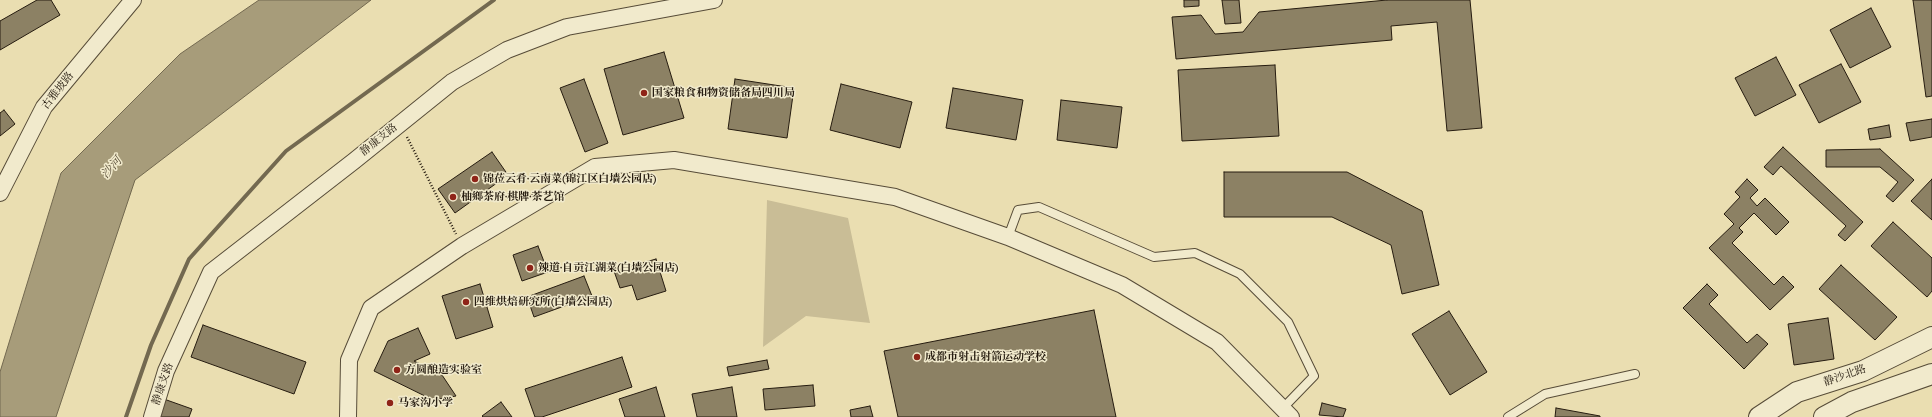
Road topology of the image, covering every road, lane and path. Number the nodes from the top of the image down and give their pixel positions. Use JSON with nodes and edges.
{"nodes":[{"id":1,"x":133,"y":0,"type":"edge"},
{"id":2,"x":714,"y":0,"type":"edge"},
{"id":3,"x":400,"y":124,"type":"junction"},
{"id":4,"x":0,"y":193,"type":"edge"},
{"id":5,"x":1008,"y":237,"type":"junction"},
{"id":6,"x":462,"y":246,"type":"junction"},
{"id":7,"x":1932,"y":337,"type":"edge"},
{"id":8,"x":1635,"y":374,"type":"dead end"},
{"id":9,"x":1932,"y":374,"type":"edge"},
{"id":10,"x":1287,"y":412,"type":"edge"},
{"id":11,"x":152,"y":417,"type":"edge"},
{"id":12,"x":348,"y":417,"type":"edge"},
{"id":13,"x":1508,"y":417,"type":"edge"},
{"id":14,"x":1759,"y":417,"type":"edge"},
{"id":15,"x":1824,"y":417,"type":"edge"}],
"edges":[{"from":1,"to":4,"type":"street","name":"古雅坡路"},
{"from":2,"to":3,"type":"street","name":"静康支路"},
{"from":3,"to":6,"type":"path"},
{"from":3,"to":11,"type":"street","name":"静康支路"},
{"from":5,"to":6,"type":"street"},
{"from":5,"to":10,"type":"street"},
{"from":5,"to":10,"type":"lane"},
{"from":6,"to":12,"type":"street"},
{"from":7,"to":14,"type":"street","name":"静沙北路"},
{"from":8,"to":13,"type":"lane"},
{"from":9,"to":15,"type":"street"}]}
